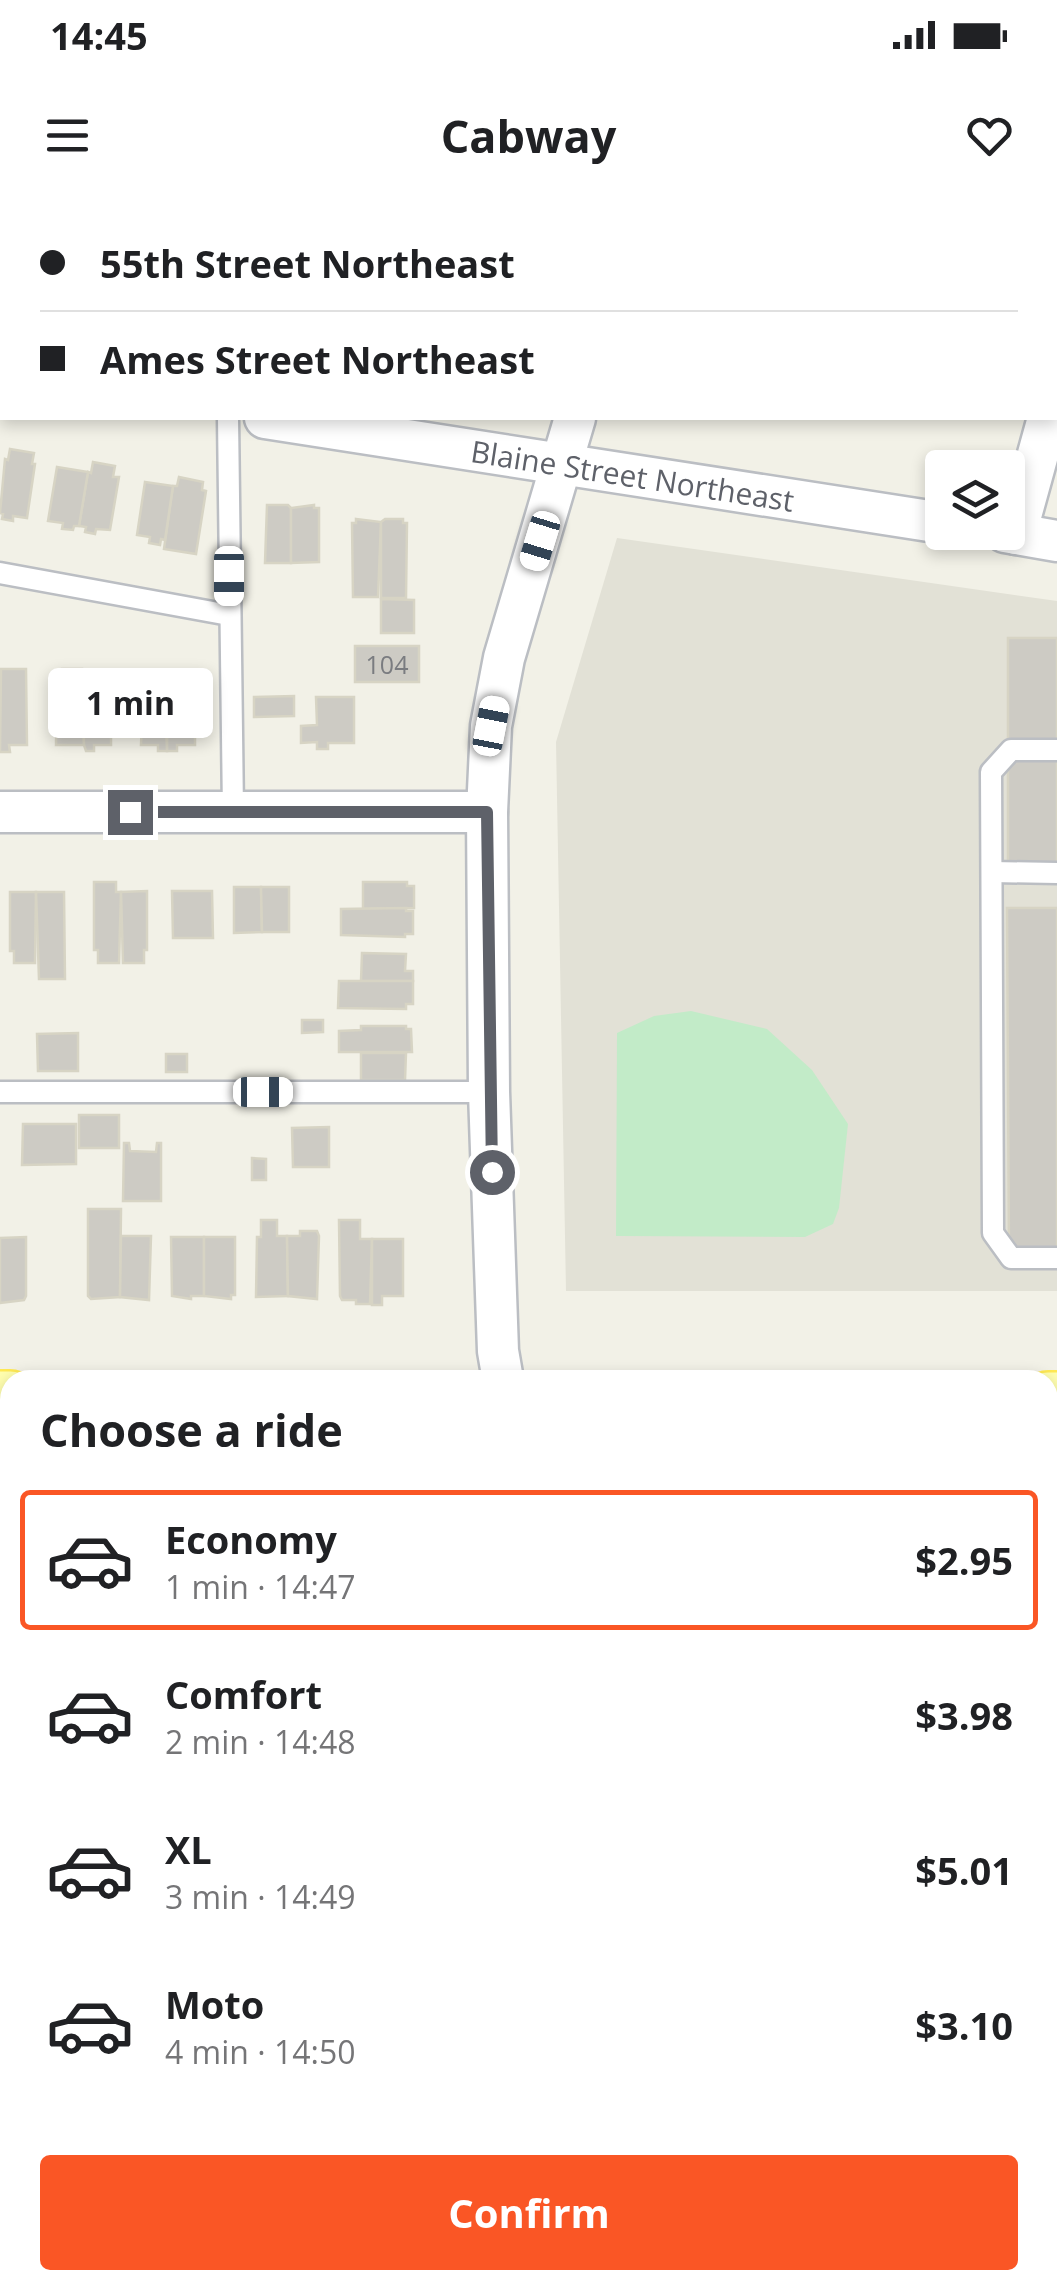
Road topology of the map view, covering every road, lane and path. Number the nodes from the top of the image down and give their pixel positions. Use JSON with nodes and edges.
{"nodes":[{"id":1,"x":228,"y":420,"type":"edge"},
{"id":2,"x":278,"y":420,"type":"edge"},
{"id":3,"x":574,"y":420,"type":"edge"},
{"id":4,"x":1047,"y":420,"type":"edge"},
{"id":5,"x":563,"y":464,"type":"junction"},
{"id":6,"x":1025,"y":489,"type":"edge"},
{"id":7,"x":925,"y":520,"type":"edge"},
{"id":8,"x":1025,"y":535,"type":"edge"},
{"id":9,"x":1057,"y":540,"type":"edge"},
{"id":10,"x":0,"y":573,"type":"edge"},
{"id":11,"x":229,"y":615,"type":"junction"},
{"id":12,"x":1057,"y":750,"type":"edge"},
{"id":13,"x":0,"y":812,"type":"edge"},
{"id":14,"x":233,"y":812,"type":"junction"},
{"id":15,"x":487,"y":812,"type":"junction"},
{"id":16,"x":992,"y":872,"type":"junction"},
{"id":17,"x":1057,"y":873,"type":"edge"},
{"id":18,"x":0,"y":1092,"type":"edge"},
{"id":19,"x":489,"y":1092,"type":"junction"},
{"id":20,"x":1057,"y":1258,"type":"edge"},
{"id":21,"x":501,"y":1370,"type":"edge"}],
"edges":[{"from":1,"to":11,"type":"lane"},
{"from":2,"to":5,"type":"street","name":"Blaine Street Northeast"},
{"from":3,"to":5,"type":"street"},
{"from":4,"to":6,"type":"street"},
{"from":5,"to":7,"type":"street","name":"Blaine Street Northeast"},
{"from":5,"to":15,"type":"street"},
{"from":8,"to":9,"type":"street"},
{"from":10,"to":11,"type":"lane"},
{"from":11,"to":14,"type":"lane"},
{"from":12,"to":16,"type":"lane"},
{"from":13,"to":14,"type":"street"},
{"from":14,"to":15,"type":"street"},
{"from":15,"to":19,"type":"street"},
{"from":16,"to":17,"type":"lane"},
{"from":16,"to":20,"type":"lane"},
{"from":18,"to":19,"type":"lane"},
{"from":19,"to":21,"type":"street"}]}
